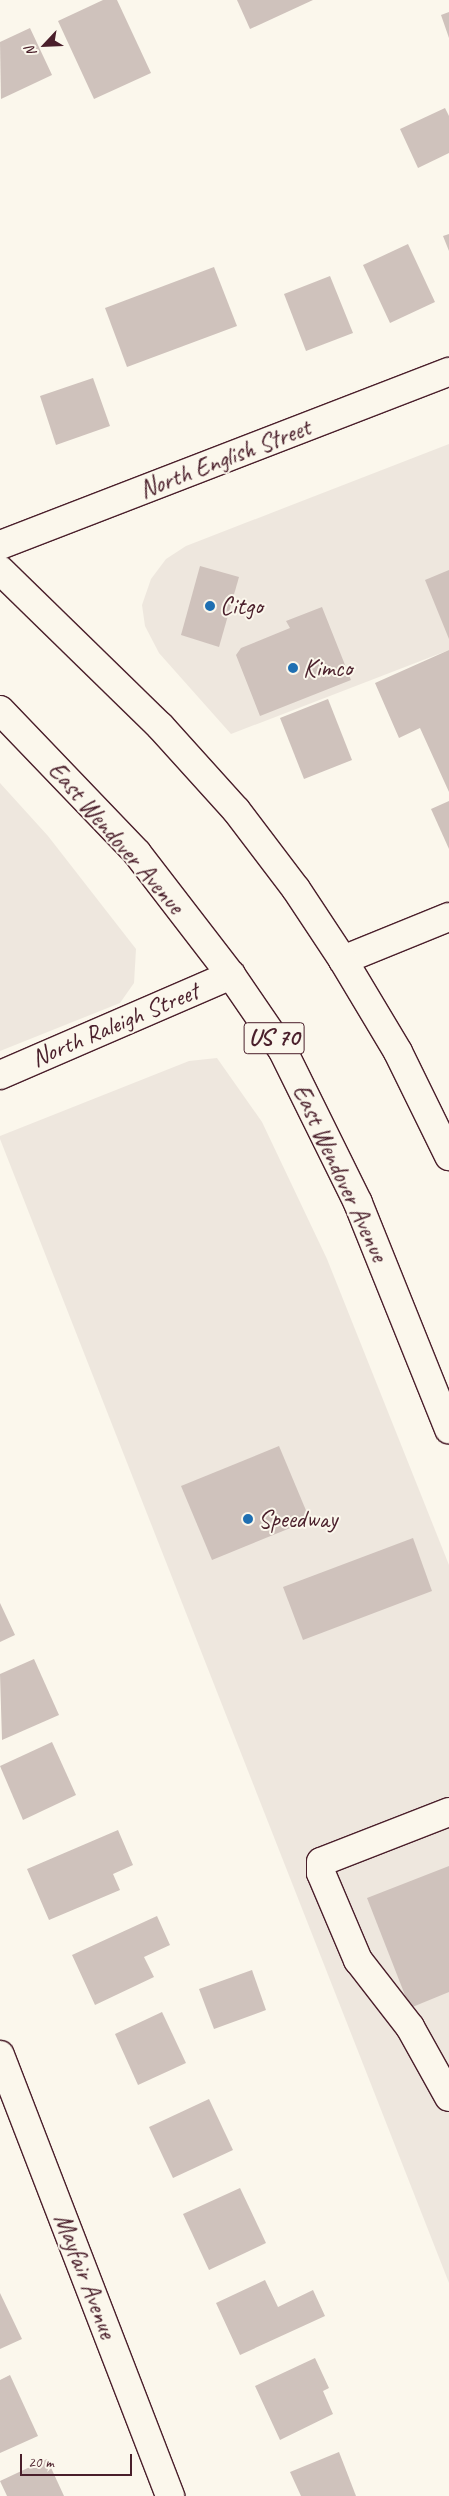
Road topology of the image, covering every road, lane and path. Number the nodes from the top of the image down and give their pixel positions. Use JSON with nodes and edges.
{"nodes":[{"id":1,"x":449,"y":372,"type":"edge"},
{"id":2,"x":0,"y":545,"type":"edge"},
{"id":3,"x":0,"y":570,"type":"edge"},
{"id":4,"x":0,"y":710,"type":"edge"},
{"id":5,"x":449,"y":917,"type":"edge"},
{"id":6,"x":344,"y":960,"type":"junction"},
{"id":7,"x":231,"y":975,"type":"junction"},
{"id":8,"x":0,"y":1075,"type":"edge"},
{"id":9,"x":449,"y":1156,"type":"edge"},
{"id":10,"x":449,"y":1429,"type":"edge"},
{"id":11,"x":449,"y":1812,"type":"edge"},
{"id":12,"x":0,"y":2055,"type":"edge"},
{"id":13,"x":439,"y":2056,"type":"edge"},
{"id":14,"x":449,"y":2097,"type":"edge"},
{"id":15,"x":170,"y":2496,"type":"edge"}],
"edges":[{"from":1,"to":2,"type":"main road","name":"North English Street"},
{"from":3,"to":6,"type":"main road"},
{"from":4,"to":7,"type":"main road","name":"East Wendover Avenue","number":"US 70"},
{"from":5,"to":6,"type":"main road"},
{"from":6,"to":9,"type":"main road"},
{"from":7,"to":8,"type":"main road","name":"North Raleigh Street"},
{"from":7,"to":10,"type":"main road","name":"East Wendover Avenue","number":"US 70"},
{"from":11,"to":13,"type":"main road"},
{"from":12,"to":15,"type":"main road","name":"Mayfair Avenue"},
{"from":13,"to":14,"type":"main road"}]}
